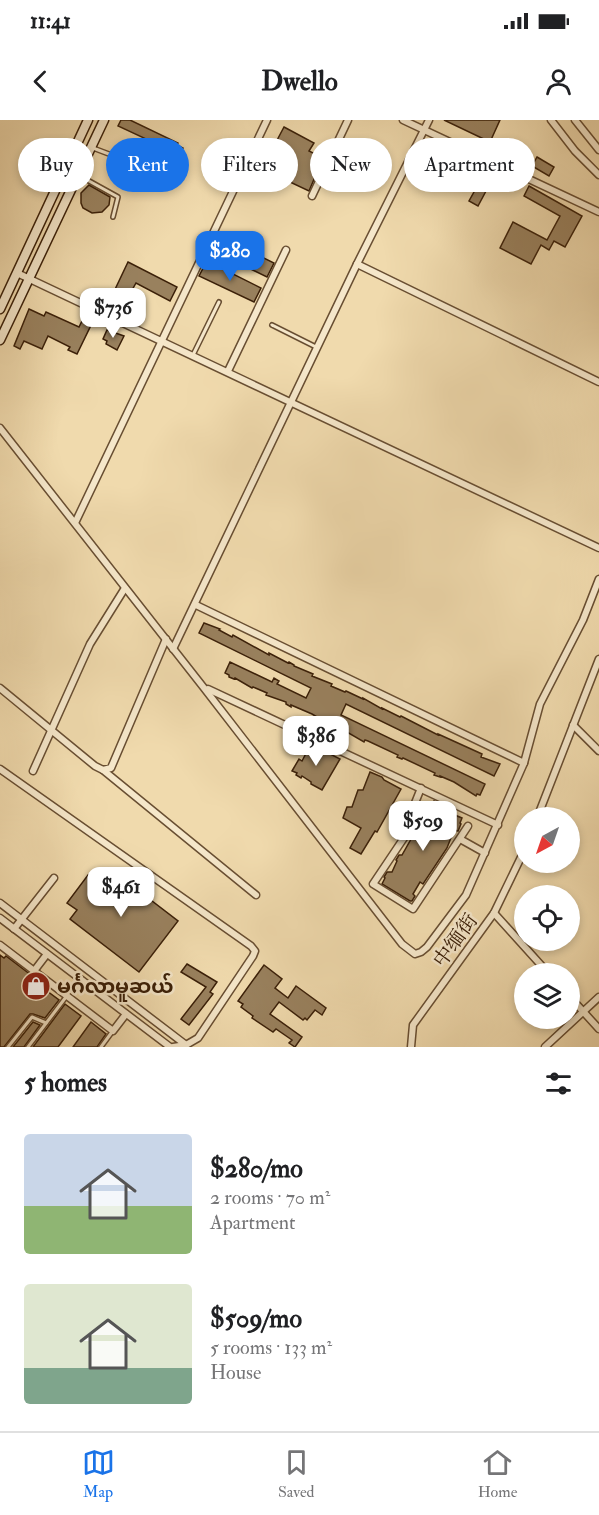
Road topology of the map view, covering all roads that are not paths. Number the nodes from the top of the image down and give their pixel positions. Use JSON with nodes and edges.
{"nodes":[{"id":1,"x":88,"y":120,"type":"edge"},
{"id":2,"x":104,"y":120,"type":"edge"},
{"id":3,"x":267,"y":120,"type":"edge"},
{"id":4,"x":348,"y":120,"type":"edge"},
{"id":5,"x":403,"y":120,"type":"edge"},
{"id":6,"x":429,"y":120,"type":"edge"},
{"id":7,"x":551,"y":120,"type":"edge"},
{"id":8,"x":575,"y":120,"type":"edge"},
{"id":9,"x":424,"y":131,"type":"junction"},
{"id":10,"x":79,"y":138,"type":"edge"},
{"id":11,"x":94,"y":142,"type":"edge"},
{"id":12,"x":599,"y":150,"type":"edge"},
{"id":13,"x":599,"y":175,"type":"edge"},
{"id":14,"x":94,"y":186,"type":"edge"},
{"id":15,"x":54,"y":192,"type":"edge"},
{"id":16,"x":70,"y":192,"type":"edge"},
{"id":17,"x":312,"y":196,"type":"dead end"},
{"id":18,"x":599,"y":212,"type":"edge"},
{"id":19,"x":113,"y":217,"type":"dead end"},
{"id":20,"x":286,"y":250,"type":"dead end"},
{"id":21,"x":357,"y":264,"type":"junction"},
{"id":22,"x":17,"y":273,"type":"junction"},
{"id":23,"x":29,"y":280,"type":"junction"},
{"id":24,"x":219,"y":302,"type":"dead end"},
{"id":25,"x":0,"y":309,"type":"edge"},
{"id":26,"x":272,"y":325,"type":"dead end"},
{"id":27,"x":0,"y":340,"type":"edge"},
{"id":28,"x":160,"y":340,"type":"junction"},
{"id":29,"x":317,"y":348,"type":"junction"},
{"id":30,"x":193,"y":355,"type":"junction"},
{"id":31,"x":228,"y":371,"type":"junction"},
{"id":32,"x":599,"y":382,"type":"edge"},
{"id":33,"x":291,"y":402,"type":"junction"},
{"id":34,"x":0,"y":428,"type":"edge"},
{"id":35,"x":75,"y":523,"type":"junction"},
{"id":36,"x":599,"y":548,"type":"edge"},
{"id":37,"x":599,"y":579,"type":"edge"},
{"id":38,"x":125,"y":588,"type":"junction"},
{"id":39,"x":196,"y":605,"type":"junction"},
{"id":40,"x":166,"y":639,"type":"junction"},
{"id":41,"x":174,"y":649,"type":"junction"},
{"id":42,"x":599,"y":659,"type":"edge"},
{"id":43,"x":0,"y":688,"type":"edge"},
{"id":44,"x":204,"y":688,"type":"junction"},
{"id":45,"x":573,"y":725,"type":"junction"},
{"id":46,"x":51,"y":730,"type":"junction"},
{"id":47,"x":599,"y":751,"type":"edge"},
{"id":48,"x":524,"y":763,"type":"junction"},
{"id":49,"x":0,"y":769,"type":"edge"},
{"id":50,"x":103,"y":770,"type":"junction"},
{"id":51,"x":33,"y":771,"type":"dead end"},
{"id":52,"x":421,"y":788,"type":"junction"},
{"id":53,"x":541,"y":807,"type":"edge"},
{"id":54,"x":424,"y":808,"type":"dead end"},
{"id":55,"x":419,"y":815,"type":"junction"},
{"id":56,"x":498,"y":825,"type":"junction"},
{"id":57,"x":468,"y":826,"type":"dead end"},
{"id":58,"x":460,"y":839,"type":"junction"},
{"id":59,"x":484,"y":853,"type":"junction"},
{"id":60,"x":514,"y":872,"type":"edge"},
{"id":61,"x":54,"y":878,"type":"dead end"},
{"id":62,"x":256,"y":895,"type":"dead end"},
{"id":63,"x":0,"y":903,"type":"edge"},
{"id":64,"x":494,"y":913,"type":"junction"},
{"id":65,"x":0,"y":918,"type":"edge"},
{"id":66,"x":21,"y":919,"type":"junction"},
{"id":67,"x":14,"y":929,"type":"junction"},
{"id":68,"x":0,"y":945,"type":"edge"},
{"id":69,"x":47,"y":954,"type":"junction"},
{"id":70,"x":539,"y":963,"type":"edge"},
{"id":71,"x":34,"y":971,"type":"junction"},
{"id":72,"x":67,"y":995,"type":"junction"},
{"id":73,"x":599,"y":997,"type":"edge"},
{"id":74,"x":580,"y":1009,"type":"edge"},
{"id":75,"x":583,"y":1012,"type":"junction"},
{"id":76,"x":126,"y":1014,"type":"junction"},
{"id":77,"x":46,"y":1023,"type":"junction"},
{"id":78,"x":599,"y":1029,"type":"edge"},
{"id":79,"x":113,"y":1031,"type":"junction"},
{"id":80,"x":185,"y":1046,"type":"edge"},
{"id":81,"x":8,"y":1047,"type":"edge"},
{"id":82,"x":28,"y":1047,"type":"edge"},
{"id":83,"x":101,"y":1047,"type":"edge"},
{"id":84,"x":171,"y":1047,"type":"edge"},
{"id":85,"x":411,"y":1047,"type":"edge"},
{"id":86,"x":544,"y":1047,"type":"edge"}],
"edges":[{"from":1,"to":10,"type":"street"},
{"from":2,"to":11,"type":"street"},
{"from":3,"to":28,"type":"street"},
{"from":4,"to":17,"type":"street"},
{"from":5,"to":9,"type":"street"},
{"from":6,"to":9,"type":"street"},
{"from":7,"to":13,"type":"street"},
{"from":8,"to":12,"type":"street"},
{"from":9,"to":18,"type":"street"},
{"from":9,"to":21,"type":"street"},
{"from":14,"to":19,"type":"lane"},
{"from":15,"to":22,"type":"street"},
{"from":16,"to":23,"type":"street"},
{"from":20,"to":31,"type":"street"},
{"from":21,"to":29,"type":"street"},
{"from":21,"to":32,"type":"street"},
{"from":22,"to":23,"type":"street"},
{"from":22,"to":25,"type":"street"},
{"from":23,"to":27,"type":"street"},
{"from":23,"to":28,"type":"street"},
{"from":24,"to":30,"type":"lane"},
{"from":26,"to":29,"type":"lane"},
{"from":28,"to":30,"type":"street"},
{"from":28,"to":35,"type":"street"},
{"from":29,"to":33,"type":"street"},
{"from":30,"to":31,"type":"street"},
{"from":31,"to":33,"type":"street"},
{"from":33,"to":36,"type":"street"},
{"from":33,"to":39,"type":"street"},
{"from":34,"to":35,"type":"street"},
{"from":35,"to":38,"type":"street"},
{"from":37,"to":48,"type":"street"},
{"from":38,"to":40,"type":"street"},
{"from":38,"to":46,"type":"street"},
{"from":39,"to":41,"type":"street"},
{"from":39,"to":48,"type":"street"},
{"from":40,"to":41,"type":"street"},
{"from":40,"to":50,"type":"street"},
{"from":41,"to":44,"type":"street"},
{"from":42,"to":45,"type":"street"},
{"from":43,"to":46,"type":"street"},
{"from":44,"to":52,"type":"street"},
{"from":44,"to":59,"type":"street"},
{"from":45,"to":47,"type":"street"},
{"from":45,"to":53,"type":"street"},
{"from":46,"to":50,"type":"street"},
{"from":46,"to":51,"type":"street"},
{"from":48,"to":56,"type":"street"},
{"from":49,"to":80,"type":"street"},
{"from":50,"to":62,"type":"street"},
{"from":52,"to":55,"type":"street"},
{"from":52,"to":56,"type":"street"},
{"from":54,"to":55,"type":"street"},
{"from":55,"to":58,"type":"street"},
{"from":56,"to":59,"type":"street"},
{"from":57,"to":58,"type":"street"},
{"from":58,"to":59,"type":"street"},
{"from":60,"to":64,"type":"street","name":"中缅街"},
{"from":61,"to":66,"type":"street"},
{"from":63,"to":66,"type":"street"},
{"from":64,"to":70,"type":"street"},
{"from":64,"to":85,"type":"street","name":"中缅街"},
{"from":65,"to":67,"type":"street"},
{"from":66,"to":67,"type":"street"},
{"from":66,"to":80,"type":"street"},
{"from":67,"to":69,"type":"street"},
{"from":68,"to":71,"type":"street"},
{"from":69,"to":71,"type":"street"},
{"from":69,"to":76,"type":"street"},
{"from":71,"to":72,"type":"street"},
{"from":72,"to":77,"type":"lane"},
{"from":72,"to":79,"type":"street"},
{"from":73,"to":75,"type":"street"},
{"from":74,"to":75,"type":"street"},
{"from":75,"to":78,"type":"street"},
{"from":75,"to":86,"type":"street"},
{"from":76,"to":79,"type":"street"},
{"from":76,"to":84,"type":"street"},
{"from":77,"to":81,"type":"lane"},
{"from":77,"to":82,"type":"lane"},
{"from":79,"to":83,"type":"lane"},
{"from":80,"to":84,"type":"street"}]}
